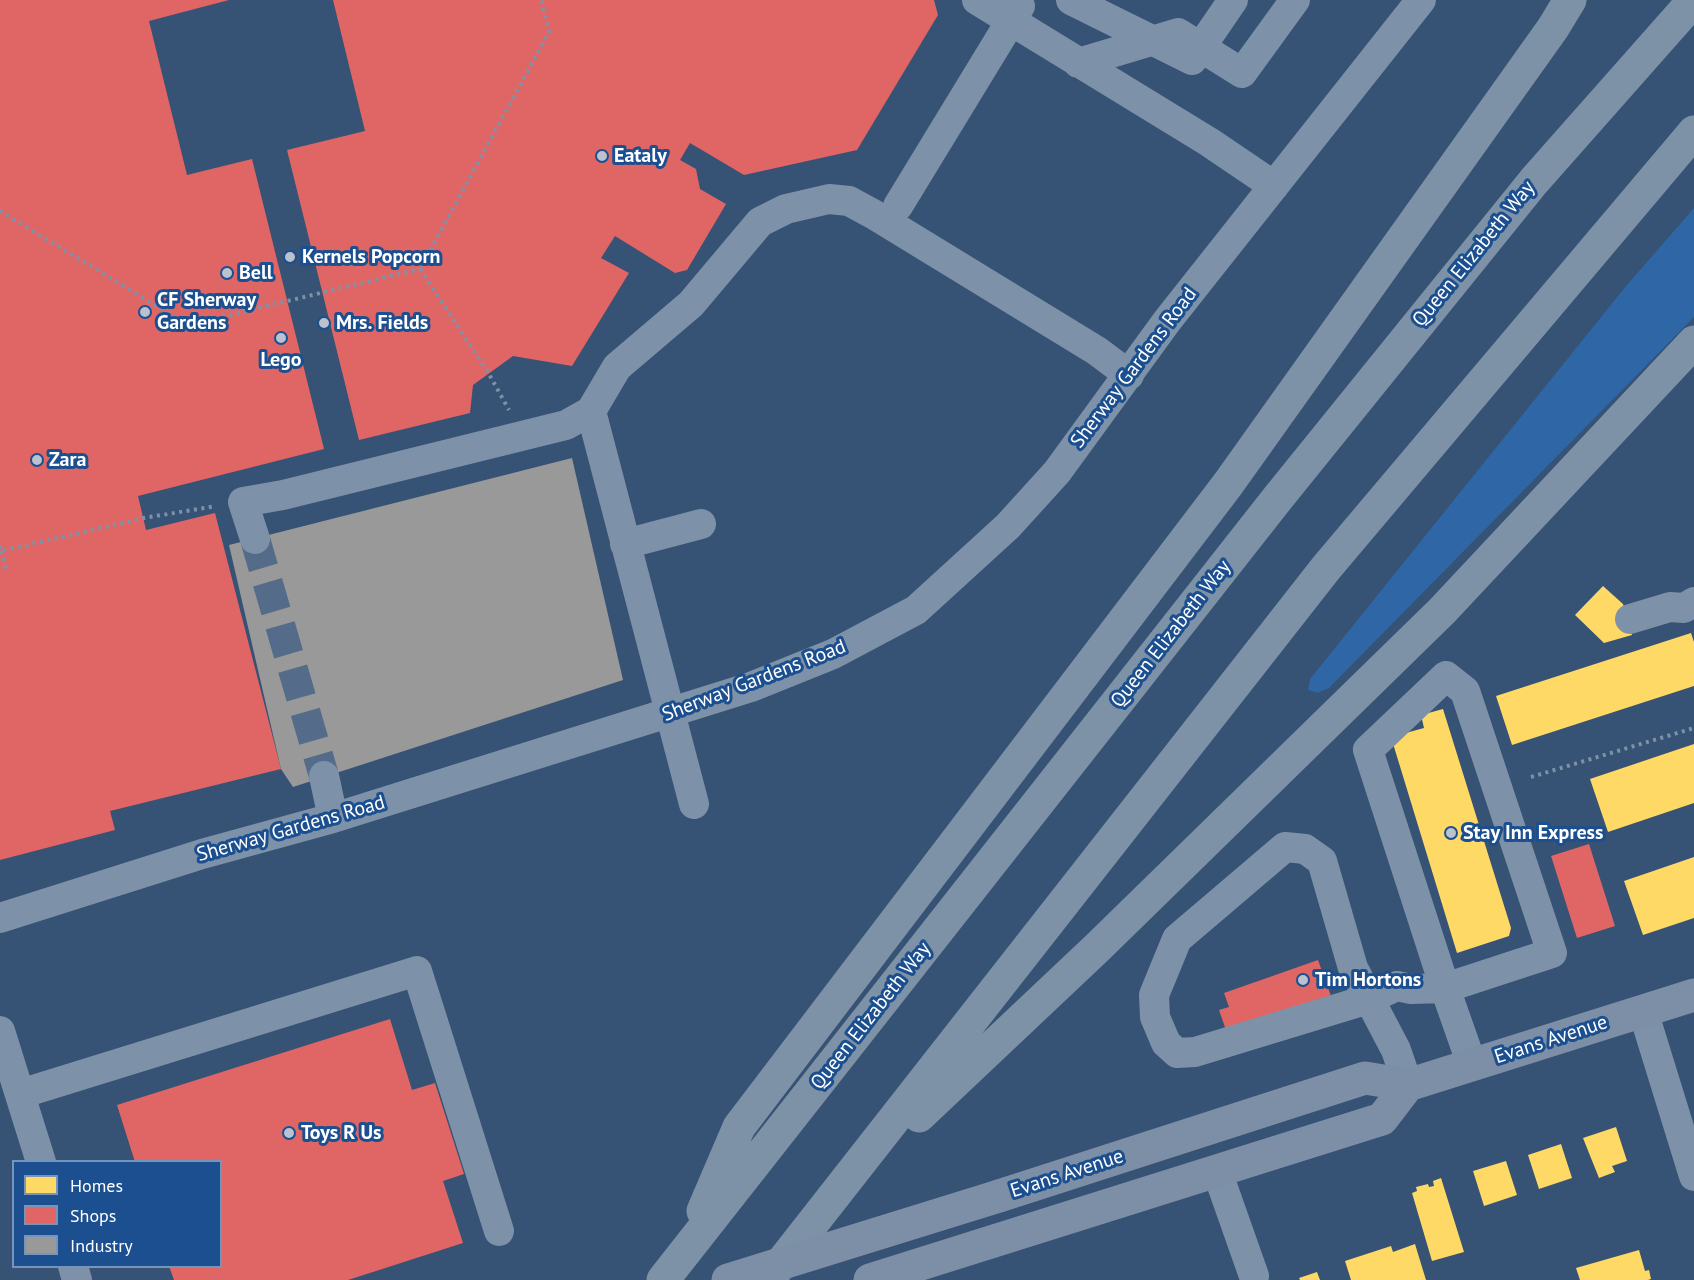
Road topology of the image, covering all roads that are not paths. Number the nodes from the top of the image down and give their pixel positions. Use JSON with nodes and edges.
{"nodes":[{"id":1,"x":977,"y":0,"type":"edge"},
{"id":2,"x":1071,"y":0,"type":"edge"},
{"id":3,"x":1233,"y":0,"type":"edge"},
{"id":4,"x":1295,"y":0,"type":"edge"},
{"id":5,"x":1421,"y":0,"type":"edge"},
{"id":6,"x":1570,"y":0,"type":"edge"},
{"id":7,"x":1694,"y":0,"type":"edge"},
{"id":8,"x":1021,"y":3,"type":"edge"},
{"id":9,"x":1078,"y":63,"type":"junction"},
{"id":10,"x":1694,"y":132,"type":"edge"},
{"id":11,"x":1274,"y":186,"type":"junction"},
{"id":12,"x":893,"y":215,"type":"junction"},
{"id":13,"x":1694,"y":342,"type":"edge"},
{"id":14,"x":1129,"y":375,"type":"junction"},
{"id":15,"x":591,"y":411,"type":"junction"},
{"id":16,"x":700,"y":524,"type":"dead end"},
{"id":17,"x":255,"y":539,"type":"tunnel mouth"},
{"id":18,"x":625,"y":544,"type":"junction"},
{"id":19,"x":1686,"y":602,"type":"edge"},
{"id":20,"x":1630,"y":619,"type":"dead end"},
{"id":21,"x":670,"y":714,"type":"junction"},
{"id":22,"x":324,"y":776,"type":"tunnel mouth"},
{"id":23,"x":694,"y":804,"type":"dead end"},
{"id":24,"x":333,"y":818,"type":"junction"},
{"id":25,"x":0,"y":918,"type":"edge"},
{"id":26,"x":1445,"y":988,"type":"junction"},
{"id":27,"x":1694,"y":995,"type":"edge"},
{"id":28,"x":1369,"y":999,"type":"junction"},
{"id":29,"x":1642,"y":1011,"type":"junction"},
{"id":30,"x":0,"y":1031,"type":"edge"},
{"id":31,"x":1472,"y":1065,"type":"junction"},
{"id":32,"x":1408,"y":1085,"type":"junction"},
{"id":33,"x":20,"y":1094,"type":"junction"},
{"id":34,"x":41,"y":1160,"type":"edge"},
{"id":35,"x":1217,"y":1170,"type":"junction"},
{"id":36,"x":1694,"y":1176,"type":"edge"},
{"id":37,"x":839,"y":1191,"type":"junction"},
{"id":38,"x":499,"y":1231,"type":"dead end"},
{"id":39,"x":686,"y":1252,"type":"junction"},
{"id":40,"x":1254,"y":1276,"type":"dead end"},
{"id":41,"x":663,"y":1280,"type":"edge"},
{"id":42,"x":728,"y":1280,"type":"edge"},
{"id":43,"x":769,"y":1280,"type":"edge"},
{"id":44,"x":870,"y":1280,"type":"edge"}],
"edges":[{"from":1,"to":9,"type":"street"},
{"from":2,"to":3,"type":"street"},
{"from":4,"to":9,"type":"street"},
{"from":5,"to":11,"type":"street","name":"Sherway Gardens Road"},
{"from":6,"to":39,"type":"highway"},
{"from":7,"to":39,"type":"highway","name":"Queen Elizabeth Way"},
{"from":8,"to":12,"type":"street","bridge":true},
{"from":9,"to":11,"type":"street"},
{"from":10,"to":37,"type":"highway"},
{"from":11,"to":14,"type":"street","name":"Sherway Gardens Road"},
{"from":12,"to":14,"type":"street"},
{"from":12,"to":15,"type":"street"},
{"from":13,"to":37,"type":"highway"},
{"from":14,"to":21,"type":"street","name":"Sherway Gardens Road"},
{"from":15,"to":17,"type":"street"},
{"from":15,"to":18,"type":"street"},
{"from":16,"to":18,"type":"street"},
{"from":18,"to":21,"type":"street"},
{"from":19,"to":20,"type":"street"},
{"from":21,"to":23,"type":"street"},
{"from":21,"to":24,"type":"street","name":"Sherway Gardens Road"},
{"from":22,"to":24,"type":"street"},
{"from":24,"to":25,"type":"street","name":"Sherway Gardens Road"},
{"from":26,"to":26,"type":"street"},
{"from":26,"to":28,"type":"street"},
{"from":26,"to":31,"type":"street"},
{"from":27,"to":29,"type":"main road","name":"Evans Avenue"},
{"from":28,"to":28,"type":"street"},
{"from":28,"to":32,"type":"street"},
{"from":29,"to":31,"type":"main road","name":"Evans Avenue"},
{"from":29,"to":36,"type":"street"},
{"from":30,"to":33,"type":"street"},
{"from":31,"to":32,"type":"main road","name":"Evans Avenue"},
{"from":32,"to":35,"type":"main road","name":"Evans Avenue"},
{"from":32,"to":42,"type":"main road","name":"Evans Avenue","bridge":true},
{"from":33,"to":34,"type":"street"},
{"from":33,"to":38,"type":"street"},
{"from":35,"to":40,"type":"street"},
{"from":35,"to":44,"type":"main road","name":"Evans Avenue"},
{"from":37,"to":43,"type":"highway"},
{"from":39,"to":41,"type":"highway","name":"Queen Elizabeth Way"}]}
